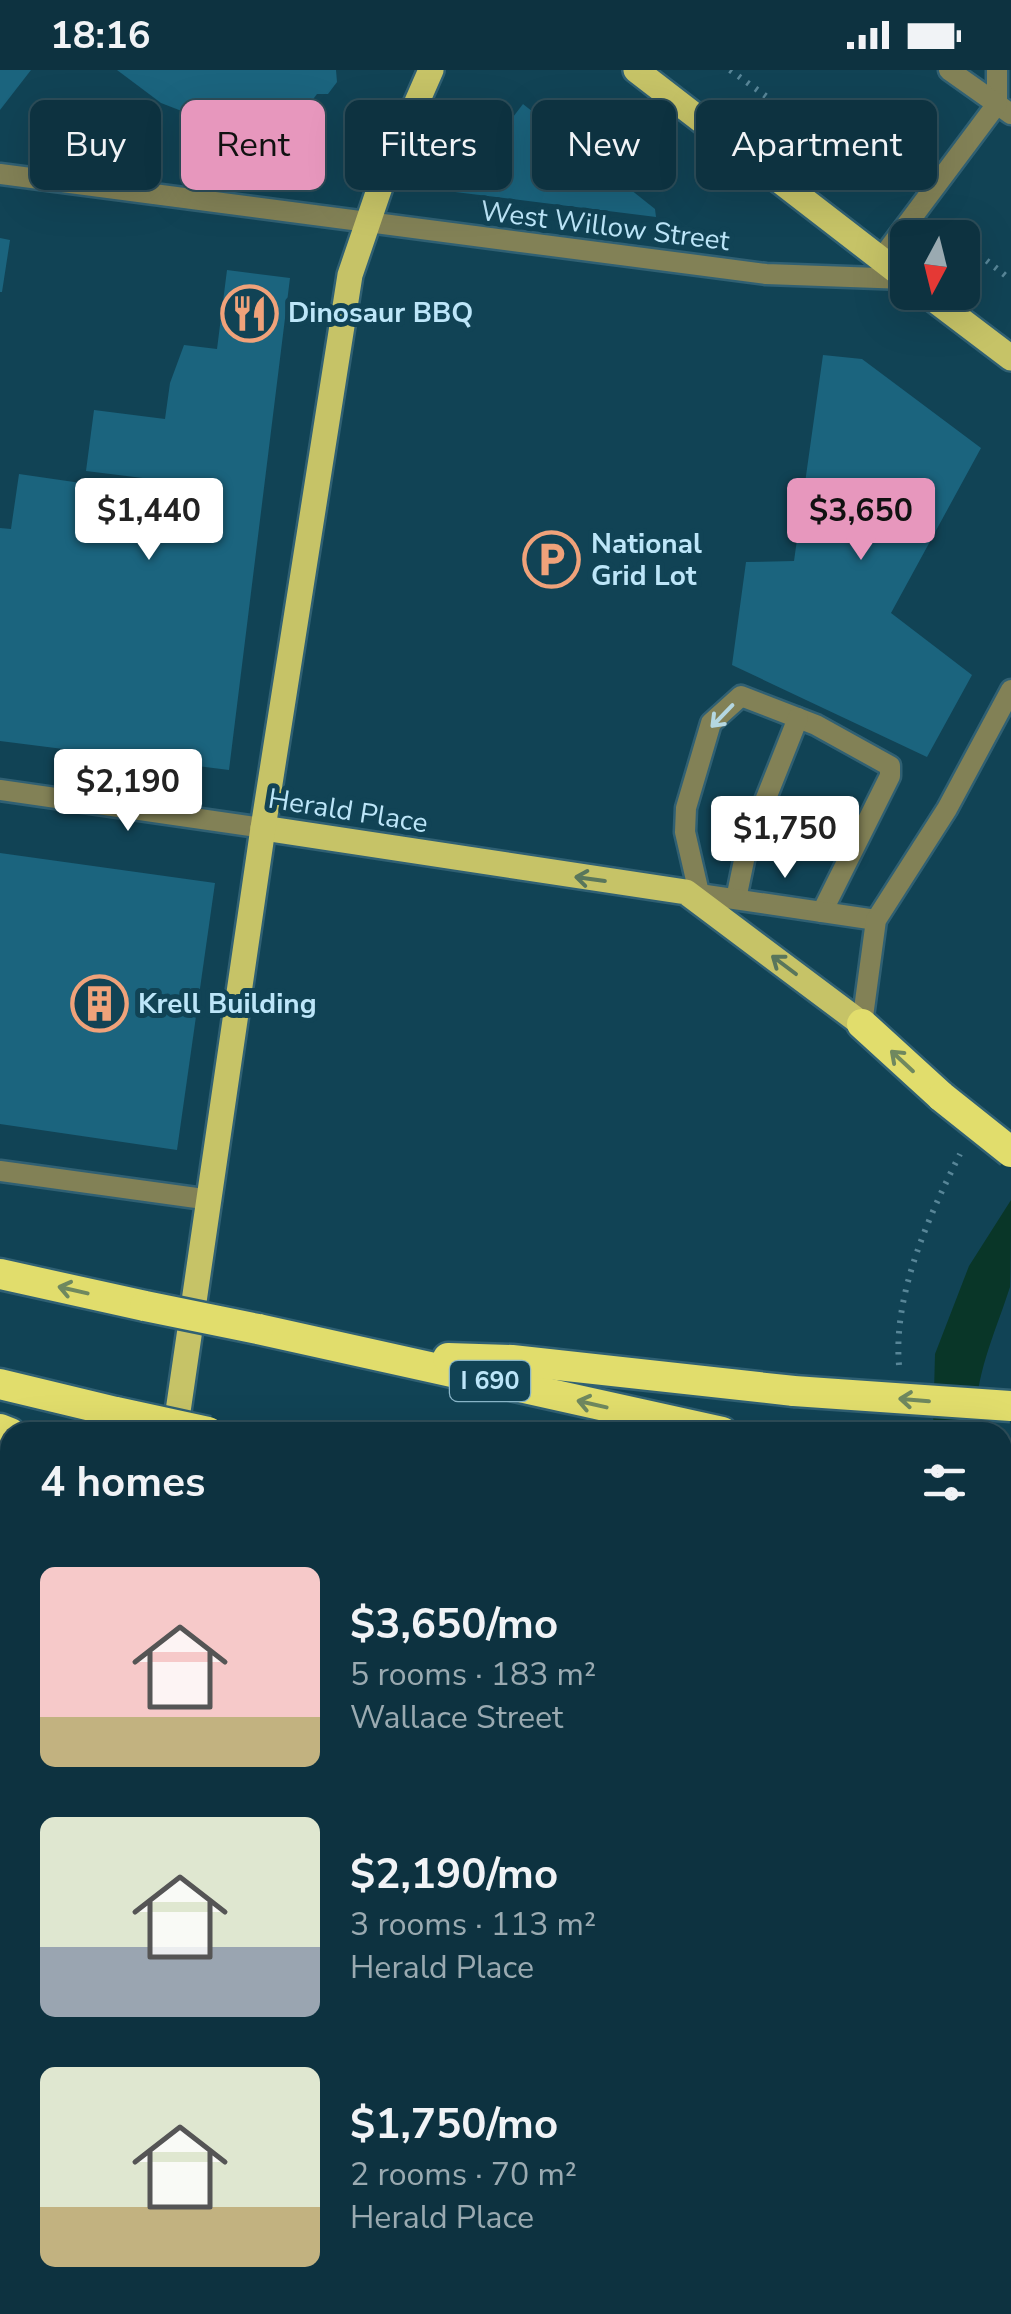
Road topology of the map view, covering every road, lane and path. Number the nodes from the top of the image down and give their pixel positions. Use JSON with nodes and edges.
{"nodes":[{"id":1,"x":430,"y":70,"type":"edge"},
{"id":2,"x":636,"y":70,"type":"edge"},
{"id":3,"x":730,"y":70,"type":"edge"},
{"id":4,"x":949,"y":70,"type":"edge"},
{"id":5,"x":997,"y":70,"type":"edge"},
{"id":6,"x":1004,"y":109,"type":"edge"},
{"id":7,"x":0,"y":174,"type":"edge"},
{"id":8,"x":919,"y":208,"type":"junction"},
{"id":9,"x":935,"y":220,"type":"edge"},
{"id":10,"x":366,"y":224,"type":"junction"},
{"id":11,"x":980,"y":255,"type":"edge"},
{"id":12,"x":881,"y":259,"type":"junction"},
{"id":13,"x":890,"y":266,"type":"edge"},
{"id":14,"x":890,"y":279,"type":"edge"},
{"id":15,"x":1011,"y":280,"type":"edge"},
{"id":16,"x":948,"y":310,"type":"edge"},
{"id":17,"x":1011,"y":358,"type":"edge"},
{"id":18,"x":1011,"y":690,"type":"edge"},
{"id":19,"x":798,"y":718,"type":"junction"},
{"id":20,"x":0,"y":790,"type":"edge"},
{"id":21,"x":263,"y":828,"type":"junction"},
{"id":22,"x":692,"y":893,"type":"junction"},
{"id":23,"x":736,"y":899,"type":"junction"},
{"id":24,"x":822,"y":912,"type":"junction"},
{"id":25,"x":876,"y":920,"type":"junction"},
{"id":26,"x":862,"y":1024,"type":"junction"},
{"id":27,"x":972,"y":1142,"type":"dead end"},
{"id":28,"x":1011,"y":1152,"type":"edge"},
{"id":29,"x":0,"y":1171,"type":"edge"},
{"id":30,"x":211,"y":1200,"type":"junction"},
{"id":31,"x":0,"y":1274,"type":"edge"},
{"id":32,"x":378,"y":1356,"type":"junction"},
{"id":33,"x":900,"y":1382,"type":"dead end"},
{"id":34,"x":0,"y":1384,"type":"edge"},
{"id":35,"x":1011,"y":1406,"type":"edge"},
{"id":36,"x":162,"y":1422,"type":"edge"},
{"id":37,"x":177,"y":1422,"type":"edge"},
{"id":38,"x":677,"y":1422,"type":"edge"}],
"edges":[{"from":1,"to":10,"type":"main road"},
{"from":2,"to":12,"type":"main road"},
{"from":3,"to":8,"type":"path"},
{"from":4,"to":6,"type":"street"},
{"from":5,"to":6,"type":"street"},
{"from":6,"to":8,"type":"street"},
{"from":7,"to":10,"type":"street","name":"West Willow Street"},
{"from":8,"to":9,"type":"path"},
{"from":8,"to":12,"type":"street"},
{"from":10,"to":14,"type":"street","name":"West Willow Street"},
{"from":10,"to":21,"type":"main road"},
{"from":11,"to":15,"type":"path"},
{"from":12,"to":13,"type":"main road"},
{"from":16,"to":17,"type":"main road"},
{"from":18,"to":25,"type":"street"},
{"from":19,"to":22,"type":"street","one_way":true},
{"from":19,"to":23,"type":"street"},
{"from":19,"to":24,"type":"street"},
{"from":20,"to":21,"type":"street","name":"Herald Place"},
{"from":22,"to":21,"type":"main road","name":"Herald Place","one_way":true},
{"from":21,"to":30,"type":"main road"},
{"from":22,"to":23,"type":"street","name":"Herald Place"},
{"from":26,"to":22,"type":"main road","name":"Herald Place","one_way":true},
{"from":23,"to":24,"type":"street","name":"Herald Place"},
{"from":24,"to":25,"type":"street","name":"Herald Place"},
{"from":25,"to":26,"type":"street"},
{"from":28,"to":26,"type":"highway","one_way":true,"bridge":true},
{"from":27,"to":33,"type":"path"},
{"from":29,"to":30,"type":"street"},
{"from":30,"to":37,"type":"main road"},
{"from":32,"to":31,"type":"highway","number":"I 690","one_way":true,"bridge":true},
{"from":35,"to":32,"type":"highway","one_way":true,"bridge":true},
{"from":38,"to":32,"type":"highway","number":"I 690","one_way":true},
{"from":34,"to":36,"type":"highway","bridge":true}]}
